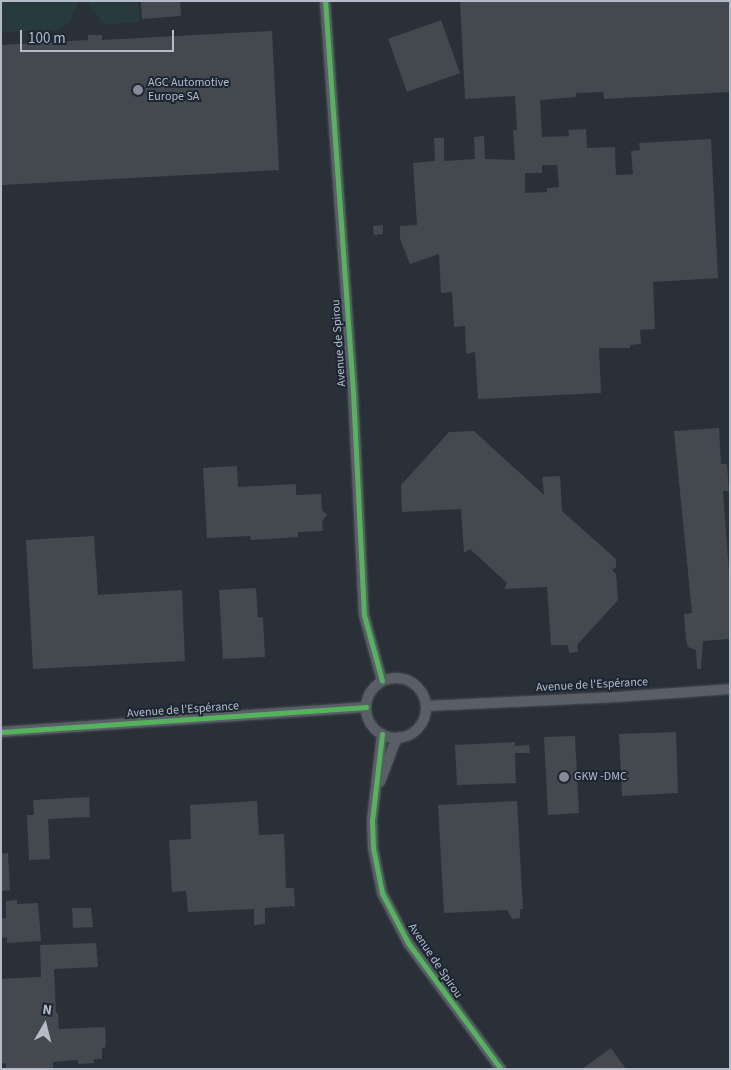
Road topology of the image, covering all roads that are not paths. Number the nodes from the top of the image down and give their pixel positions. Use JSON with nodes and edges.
{"nodes":[{"id":1,"x":325,"y":1,"type":"edge"},
{"id":2,"x":382,"y":681,"type":"junction"},
{"id":3,"x":730,"y":689,"type":"edge"},
{"id":4,"x":426,"y":706,"type":"junction"},
{"id":5,"x":366,"y":707,"type":"junction"},
{"id":6,"x":1,"y":732,"type":"edge"},
{"id":7,"x":382,"y":734,"type":"junction"},
{"id":8,"x":399,"y":737,"type":"junction"},
{"id":9,"x":376,"y":789,"type":"junction"},
{"id":10,"x":501,"y":1069,"type":"edge"}],
"edges":[{"from":1,"to":2,"type":"street","name":"Avenue de Spirou"},
{"from":2,"to":4,"type":"street"},
{"from":2,"to":5,"type":"street"},
{"from":3,"to":4,"type":"street","name":"Avenue de l'Espérance"},
{"from":4,"to":8,"type":"street"},
{"from":5,"to":6,"type":"street","name":"Avenue de l'Espérance"},
{"from":5,"to":7,"type":"street"},
{"from":7,"to":8,"type":"street"},
{"from":7,"to":9,"type":"street","name":"Avenue de Spirou"},
{"from":8,"to":9,"type":"street","name":"Avenue de Spirou"},
{"from":9,"to":10,"type":"street","name":"Avenue de Spirou"}]}
